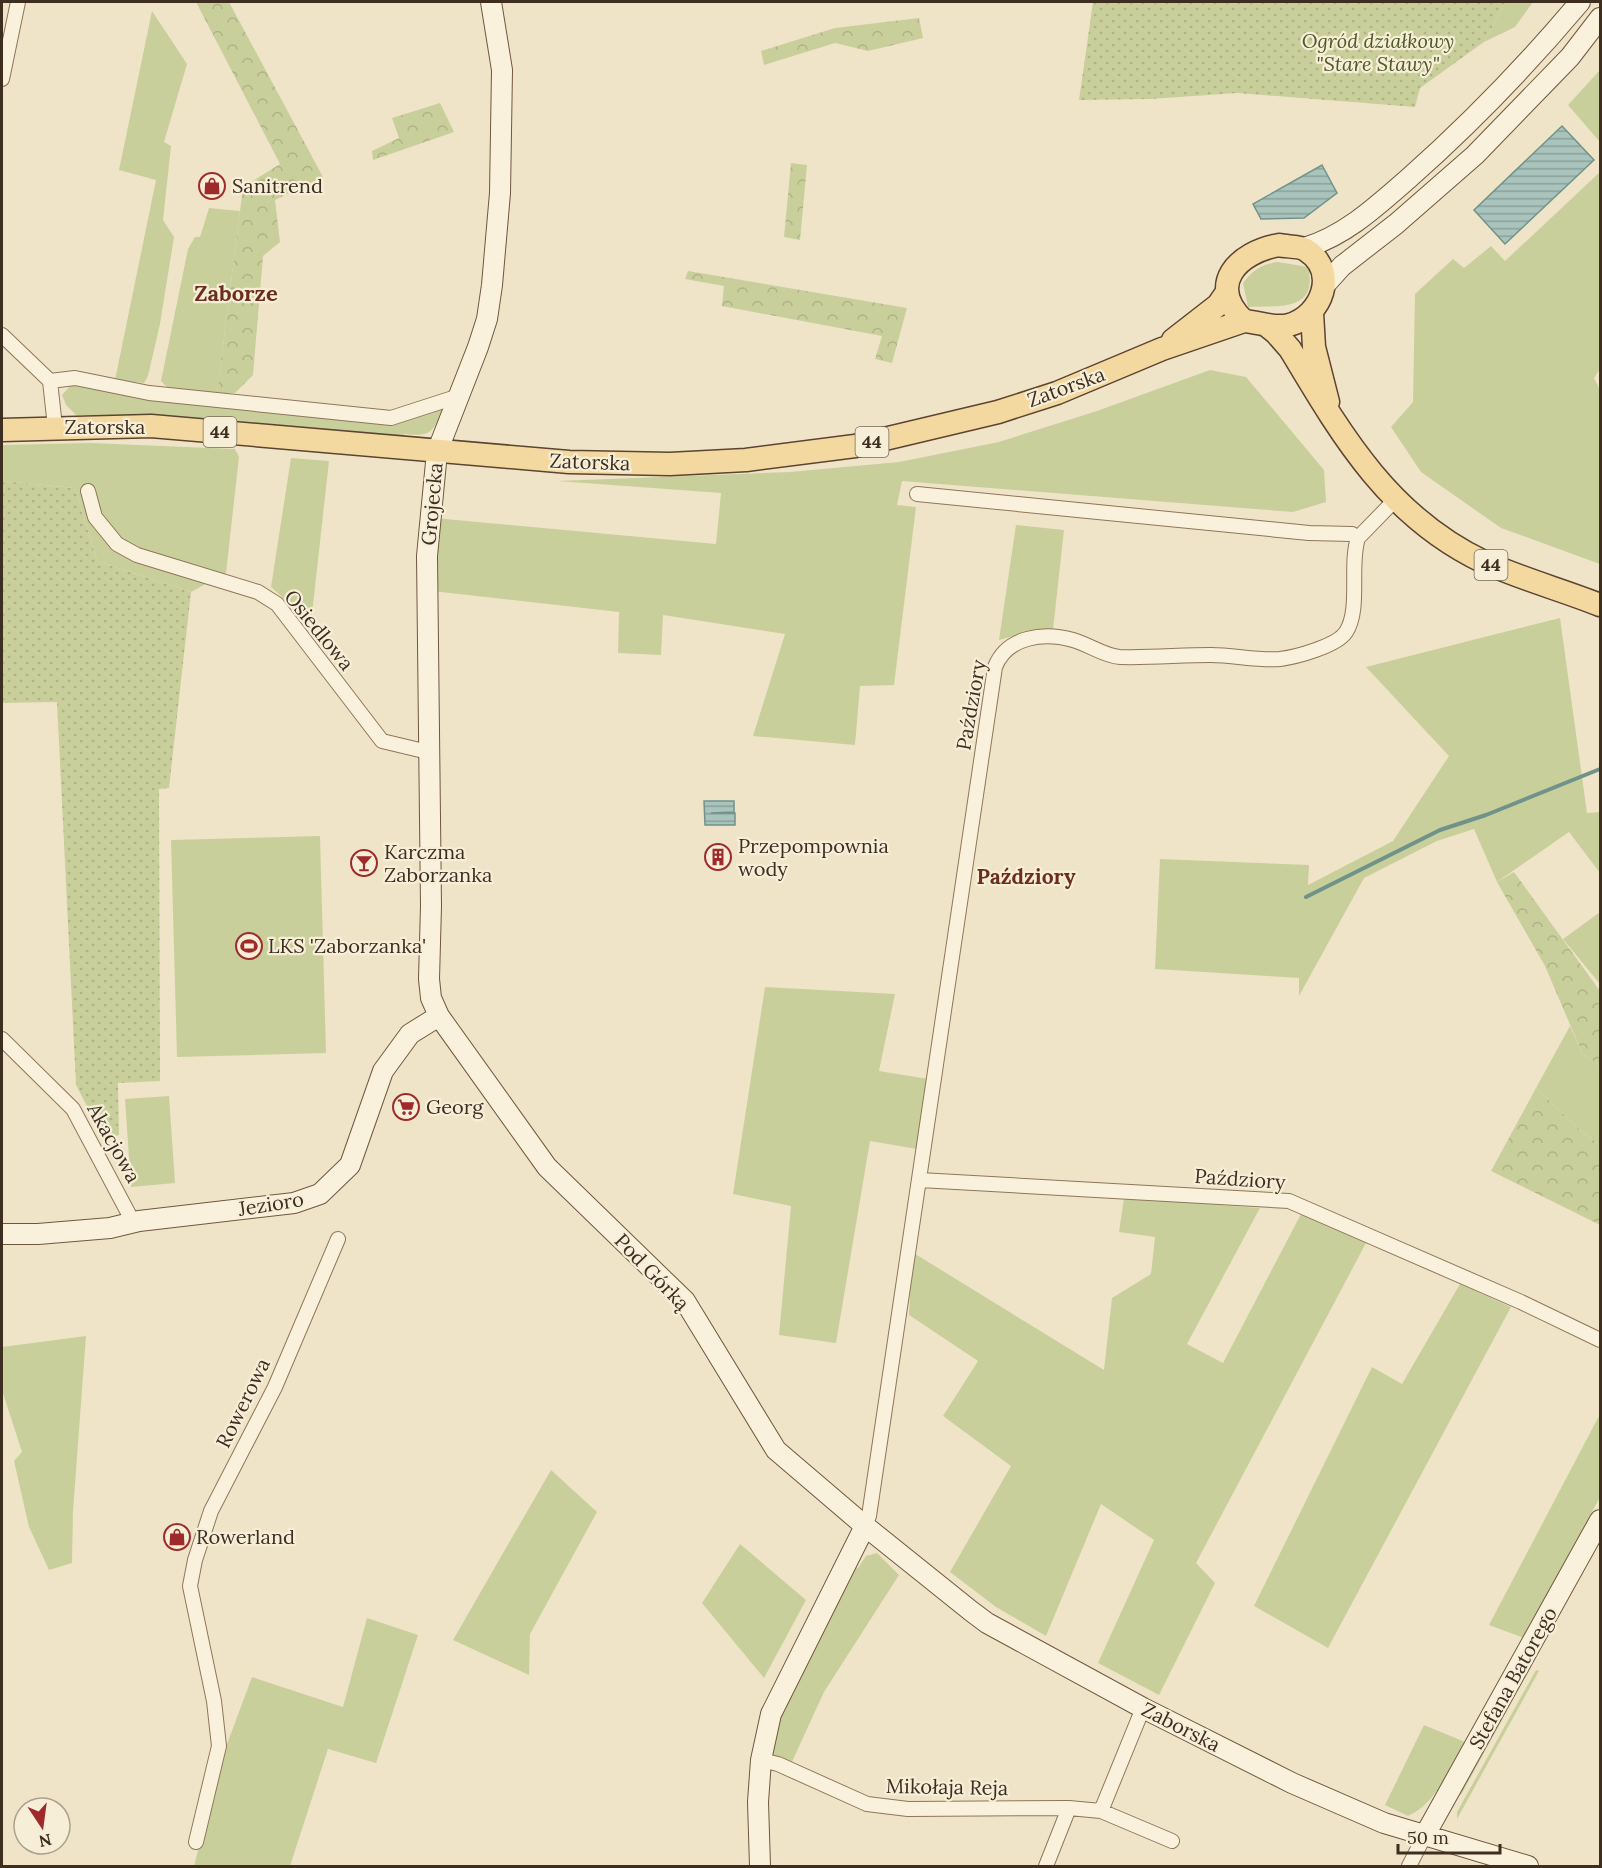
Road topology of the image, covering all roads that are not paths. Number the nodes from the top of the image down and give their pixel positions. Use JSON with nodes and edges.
{"nodes":[{"id":1,"x":18,"y":2,"type":"edge"},
{"id":2,"x":491,"y":2,"type":"edge"},
{"id":3,"x":1580,"y":2,"type":"edge"},
{"id":4,"x":1600,"y":18,"type":"edge"},
{"id":5,"x":2,"y":79,"type":"edge"},
{"id":6,"x":1304,"y":248,"type":"junction"},
{"id":7,"x":1324,"y":286,"type":"junction"},
{"id":8,"x":1227,"y":292,"type":"junction"},
{"id":9,"x":1312,"y":313,"type":"junction"},
{"id":10,"x":1255,"y":323,"type":"junction"},
{"id":11,"x":2,"y":335,"type":"edge"},
{"id":12,"x":1162,"y":349,"type":"junction"},
{"id":13,"x":50,"y":381,"type":"junction"},
{"id":14,"x":459,"y":396,"type":"junction"},
{"id":15,"x":1331,"y":415,"type":"junction"},
{"id":16,"x":55,"y":427,"type":"junction"},
{"id":17,"x":2,"y":429,"type":"edge"},
{"id":18,"x":437,"y":452,"type":"junction"},
{"id":19,"x":88,"y":491,"type":"dead end"},
{"id":20,"x":917,"y":494,"type":"dead end"},
{"id":21,"x":1395,"y":500,"type":"junction"},
{"id":22,"x":1358,"y":538,"type":"junction"},
{"id":23,"x":1600,"y":605,"type":"edge"},
{"id":24,"x":428,"y":752,"type":"junction"},
{"id":25,"x":439,"y":1016,"type":"junction"},
{"id":26,"x":2,"y":1039,"type":"edge"},
{"id":27,"x":920,"y":1180,"type":"junction"},
{"id":28,"x":133,"y":1222,"type":"junction"},
{"id":29,"x":2,"y":1234,"type":"edge"},
{"id":30,"x":338,"y":1239,"type":"dead end"},
{"id":31,"x":1600,"y":1340,"type":"edge"},
{"id":32,"x":1600,"y":1520,"type":"edge"},
{"id":33,"x":865,"y":1526,"type":"junction"},
{"id":34,"x":1143,"y":1708,"type":"junction"},
{"id":35,"x":761,"y":1760,"type":"junction"},
{"id":36,"x":1069,"y":1808,"type":"junction"},
{"id":37,"x":1101,"y":1811,"type":"junction"},
{"id":38,"x":1425,"y":1835,"type":"junction"},
{"id":39,"x":1172,"y":1841,"type":"dead end"},
{"id":40,"x":196,"y":1842,"type":"dead end"},
{"id":41,"x":760,"y":1866,"type":"edge"},
{"id":42,"x":1046,"y":1866,"type":"edge"},
{"id":43,"x":1409,"y":1866,"type":"edge"},
{"id":44,"x":1528,"y":1866,"type":"edge"}],
"edges":[{"from":1,"to":5,"type":"street"},
{"from":2,"to":14,"type":"street","name":"Grojecka"},
{"from":3,"to":6,"type":"street","number":"44"},
{"from":4,"to":7,"type":"street","number":"44"},
{"from":6,"to":7,"type":"main road"},
{"from":6,"to":8,"type":"main road","number":"44"},
{"from":7,"to":9,"type":"main road","number":"44"},
{"from":8,"to":10,"type":"main road","number":"44"},
{"from":8,"to":12,"type":"main road","name":"Zatorska","number":"44"},
{"from":9,"to":10,"type":"main road","number":"44"},
{"from":9,"to":15,"type":"main road","number":"44"},
{"from":10,"to":12,"type":"main road","name":"Zatorska","number":"44"},
{"from":10,"to":15,"type":"main road","number":"44"},
{"from":11,"to":13,"type":"street"},
{"from":12,"to":18,"type":"main road","name":"Zatorska","number":"44"},
{"from":13,"to":14,"type":"street"},
{"from":13,"to":16,"type":"street"},
{"from":14,"to":18,"type":"street","name":"Grojecka"},
{"from":15,"to":21,"type":"main road","number":"44"},
{"from":16,"to":17,"type":"main road","name":"Zatorska","number":"44"},
{"from":16,"to":18,"type":"main road","name":"Zatorska","number":"44"},
{"from":18,"to":24,"type":"street","name":"Grojecka"},
{"from":19,"to":24,"type":"street","name":"Osiedlowa"},
{"from":20,"to":22,"type":"street"},
{"from":21,"to":22,"type":"street"},
{"from":21,"to":23,"type":"main road","number":"44"},
{"from":22,"to":27,"type":"street","name":"Paździory"},
{"from":24,"to":25,"type":"street","name":"Grojecka"},
{"from":25,"to":28,"type":"street","name":"Jezioro"},
{"from":25,"to":33,"type":"street","name":"Pod Górką"},
{"from":26,"to":28,"type":"street","name":"Akacjowa"},
{"from":27,"to":31,"type":"street","name":"Paździory"},
{"from":27,"to":33,"type":"street","name":"Paździory"},
{"from":28,"to":29,"type":"street","name":"Jezioro"},
{"from":30,"to":40,"type":"street","name":"Rowerowa"},
{"from":32,"to":38,"type":"street","name":"Stefana Batorego"},
{"from":33,"to":34,"type":"street","name":"Zaborska"},
{"from":33,"to":35,"type":"street"},
{"from":34,"to":37,"type":"street"},
{"from":34,"to":38,"type":"street","name":"Zaborska"},
{"from":35,"to":36,"type":"street","name":"Mikołaja Reja"},
{"from":35,"to":41,"type":"street"},
{"from":36,"to":37,"type":"street","name":"Mikołaja Reja"},
{"from":36,"to":42,"type":"street"},
{"from":37,"to":39,"type":"street","name":"Mikołaja Reja"},
{"from":38,"to":43,"type":"street"},
{"from":38,"to":44,"type":"street","name":"Zaborska"}]}
